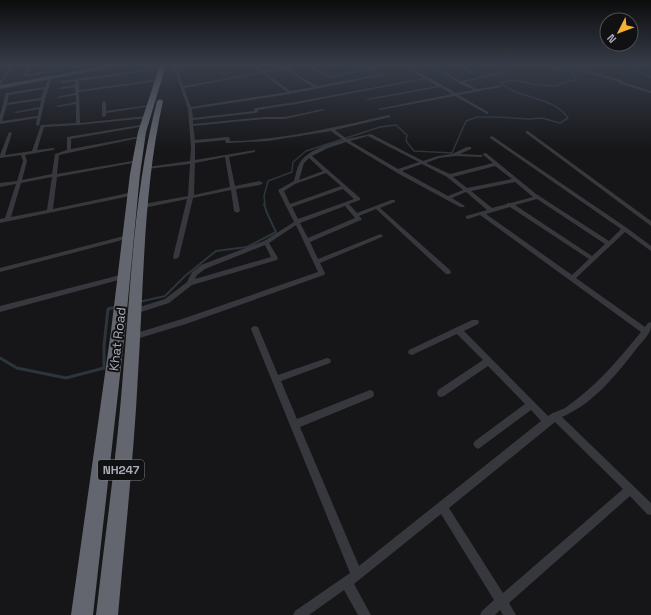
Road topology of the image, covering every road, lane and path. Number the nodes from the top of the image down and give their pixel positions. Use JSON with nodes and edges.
{"nodes":[{"id":1,"x":9,"y":94,"type":"edge"},
{"id":2,"x":45,"y":94,"type":"edge"},
{"id":3,"x":67,"y":94,"type":"edge"},
{"id":4,"x":77,"y":94,"type":"edge"},
{"id":5,"x":154,"y":94,"type":"edge"},
{"id":6,"x":162,"y":94,"type":"edge"},
{"id":7,"x":185,"y":94,"type":"edge"},
{"id":8,"x":285,"y":94,"type":"edge"},
{"id":9,"x":343,"y":94,"type":"edge"},
{"id":10,"x":361,"y":94,"type":"edge"},
{"id":11,"x":401,"y":94,"type":"edge"},
{"id":12,"x":455,"y":94,"type":"joint"},
{"id":13,"x":58,"y":97,"type":"dead end"},
{"id":14,"x":43,"y":99,"type":"junction"},
{"id":15,"x":368,"y":100,"type":"junction"},
{"id":16,"x":104,"y":102,"type":"dead end"},
{"id":17,"x":78,"y":103,"type":"junction"},
{"id":18,"x":5,"y":104,"type":"junction"},
{"id":19,"x":58,"y":106,"type":"dead end"},
{"id":20,"x":150,"y":106,"type":"junction"},
{"id":21,"x":41,"y":108,"type":"junction"},
{"id":22,"x":190,"y":108,"type":"junction"},
{"id":23,"x":380,"y":109,"type":"junction"},
{"id":24,"x":323,"y":110,"type":"dead end"},
{"id":25,"x":16,"y":112,"type":"dead end"},
{"id":26,"x":104,"y":112,"type":"junction"},
{"id":27,"x":487,"y":113,"type":"dead end"},
{"id":28,"x":157,"y":116,"type":"junction"},
{"id":29,"x":39,"y":117,"type":"junction"},
{"id":30,"x":146,"y":121,"type":"junction"},
{"id":31,"x":0,"y":122,"type":"edge"},
{"id":32,"x":104,"y":122,"type":"junction"},
{"id":33,"x":191,"y":122,"type":"junction"},
{"id":34,"x":38,"y":124,"type":"dead end"},
{"id":35,"x":78,"y":124,"type":"junction"},
{"id":36,"x":70,"y":125,"type":"junction"},
{"id":37,"x":331,"y":129,"type":"junction"},
{"id":38,"x":527,"y":132,"type":"dead end"},
{"id":39,"x":10,"y":133,"type":"dead end"},
{"id":40,"x":142,"y":137,"type":"junction"},
{"id":41,"x":492,"y":137,"type":"dead end"},
{"id":42,"x":69,"y":138,"type":"junction"},
{"id":43,"x":347,"y":141,"type":"junction"},
{"id":44,"x":193,"y":142,"type":"junction"},
{"id":45,"x":470,"y":148,"type":"dead end"},
{"id":46,"x":53,"y":149,"type":"dead end"},
{"id":47,"x":34,"y":151,"type":"junction"},
{"id":48,"x":69,"y":151,"type":"junction"},
{"id":49,"x":252,"y":151,"type":"dead end"},
{"id":50,"x":22,"y":153,"type":"junction"},
{"id":51,"x":453,"y":155,"type":"junction"},
{"id":52,"x":1,"y":156,"type":"edge"},
{"id":53,"x":227,"y":156,"type":"junction"},
{"id":54,"x":310,"y":156,"type":"junction"},
{"id":55,"x":138,"y":161,"type":"junction"},
{"id":56,"x":192,"y":162,"type":"junction"},
{"id":57,"x":421,"y":163,"type":"junction"},
{"id":58,"x":148,"y":164,"type":"junction"},
{"id":59,"x":496,"y":164,"type":"junction"},
{"id":60,"x":327,"y":171,"type":"junction"},
{"id":61,"x":398,"y":171,"type":"junction"},
{"id":62,"x":54,"y":176,"type":"junction"},
{"id":63,"x":449,"y":176,"type":"junction"},
{"id":64,"x":516,"y":180,"type":"junction"},
{"id":65,"x":19,"y":182,"type":"junction"},
{"id":66,"x":260,"y":183,"type":"dead end"},
{"id":67,"x":295,"y":183,"type":"junction"},
{"id":68,"x":0,"y":186,"type":"edge"},
{"id":69,"x":344,"y":187,"type":"junction"},
{"id":70,"x":234,"y":188,"type":"junction"},
{"id":71,"x":467,"y":190,"type":"junction"},
{"id":72,"x":133,"y":194,"type":"junction"},
{"id":73,"x":191,"y":195,"type":"junction"},
{"id":74,"x":538,"y":197,"type":"junction"},
{"id":75,"x":448,"y":198,"type":"junction"},
{"id":76,"x":393,"y":201,"type":"dead end"},
{"id":77,"x":346,"y":204,"type":"junction"},
{"id":78,"x":509,"y":204,"type":"junction"},
{"id":79,"x":144,"y":205,"type":"junction"},
{"id":80,"x":132,"y":206,"type":"junction"},
{"id":81,"x":289,"y":206,"type":"junction"},
{"id":82,"x":462,"y":206,"type":"dead end"},
{"id":83,"x":376,"y":207,"type":"junction"},
{"id":84,"x":237,"y":210,"type":"dead end"},
{"id":85,"x":491,"y":210,"type":"junction"},
{"id":86,"x":50,"y":211,"type":"junction"},
{"id":87,"x":481,"y":213,"type":"junction"},
{"id":88,"x":356,"y":215,"type":"junction"},
{"id":89,"x":468,"y":217,"type":"dead end"},
{"id":90,"x":8,"y":219,"type":"junction"},
{"id":91,"x":0,"y":221,"type":"edge"},
{"id":92,"x":297,"y":222,"type":"junction"},
{"id":93,"x":651,"y":224,"type":"edge"},
{"id":94,"x":625,"y":229,"type":"junction"},
{"id":95,"x":380,"y":236,"type":"dead end"},
{"id":96,"x":128,"y":237,"type":"junction"},
{"id":97,"x":306,"y":241,"type":"junction"},
{"id":98,"x":266,"y":242,"type":"junction"},
{"id":99,"x":610,"y":244,"type":"junction"},
{"id":100,"x":651,"y":250,"type":"edge"},
{"id":101,"x":176,"y":257,"type":"dead end"},
{"id":102,"x":593,"y":259,"type":"junction"},
{"id":103,"x":316,"y":262,"type":"junction"},
{"id":104,"x":0,"y":270,"type":"edge"},
{"id":105,"x":448,"y":272,"type":"dead end"},
{"id":106,"x":572,"y":278,"type":"junction"},
{"id":107,"x":124,"y":279,"type":"junction"},
{"id":108,"x":190,"y":283,"type":"junction"},
{"id":109,"x":0,"y":309,"type":"edge"},
{"id":110,"x":475,"y":322,"type":"dead end"},
{"id":111,"x":130,"y":326,"type":"junction"},
{"id":112,"x":255,"y":329,"type":"dead end"},
{"id":113,"x":649,"y":329,"type":"edge"},
{"id":114,"x":458,"y":330,"type":"junction"},
{"id":115,"x":412,"y":352,"type":"dead end"},
{"id":116,"x":327,"y":361,"type":"dead end"},
{"id":117,"x":488,"y":361,"type":"junction"},
{"id":118,"x":131,"y":369,"type":"junction"},
{"id":119,"x":112,"y":374,"type":"junction"},
{"id":120,"x":276,"y":379,"type":"junction"},
{"id":121,"x":440,"y":393,"type":"dead end"},
{"id":122,"x":370,"y":394,"type":"dead end"},
{"id":123,"x":532,"y":405,"type":"junction"},
{"id":124,"x":551,"y":419,"type":"junction"},
{"id":125,"x":294,"y":425,"type":"junction"},
{"id":126,"x":478,"y":444,"type":"dead end"},
{"id":127,"x":630,"y":489,"type":"junction"},
{"id":128,"x":442,"y":506,"type":"junction"},
{"id":129,"x":651,"y":510,"type":"edge"},
{"id":130,"x":357,"y":575,"type":"junction"},
{"id":131,"x":346,"y":582,"type":"junction"},
{"id":132,"x":501,"y":600,"type":"junction"},
{"id":133,"x":82,"y":615,"type":"edge"},
{"id":134,"x":107,"y":615,"type":"edge"},
{"id":135,"x":299,"y":615,"type":"edge"},
{"id":136,"x":365,"y":615,"type":"edge"},
{"id":137,"x":486,"y":615,"type":"edge"},
{"id":138,"x":510,"y":615,"type":"edge"}],
"edges":[{"from":1,"to":18,"type":"street"},
{"from":2,"to":14,"type":"street"},
{"from":3,"to":13,"type":"street"},
{"from":4,"to":17,"type":"street"},
{"from":5,"to":20,"type":"highway","name":"Khat Road","number":"NH247"},
{"from":6,"to":28,"type":"highway","name":"Khat Road","number":"NH247"},
{"from":7,"to":22,"type":"street"},
{"from":8,"to":22,"type":"street"},
{"from":9,"to":33,"type":"street"},
{"from":10,"to":15,"type":"street"},
{"from":11,"to":15,"type":"street"},
{"from":12,"to":23,"type":"street"},
{"from":12,"to":27,"type":"street"},
{"from":14,"to":18,"type":"street"},
{"from":14,"to":21,"type":"street"},
{"from":15,"to":23,"type":"street"},
{"from":16,"to":26,"type":"street"},
{"from":17,"to":19,"type":"street"},
{"from":17,"to":35,"type":"street"},
{"from":18,"to":31,"type":"street"},
{"from":20,"to":26,"type":"street"},
{"from":20,"to":30,"type":"highway","name":"Khat Road","number":"NH247"},
{"from":21,"to":25,"type":"street"},
{"from":21,"to":29,"type":"street"},
{"from":22,"to":33,"type":"street"},
{"from":23,"to":37,"type":"street"},
{"from":24,"to":33,"type":"street"},
{"from":26,"to":32,"type":"street"},
{"from":28,"to":30,"type":"highway"},
{"from":28,"to":58,"type":"highway","name":"Khat Road","number":"NH247"},
{"from":29,"to":31,"type":"street"},
{"from":29,"to":34,"type":"street"},
{"from":30,"to":32,"type":"street"},
{"from":30,"to":40,"type":"highway","name":"Khat Road","number":"NH247"},
{"from":30,"to":42,"type":"street"},
{"from":32,"to":35,"type":"street"},
{"from":33,"to":44,"type":"street"},
{"from":35,"to":36,"type":"street"},
{"from":36,"to":42,"type":"street"},
{"from":36,"to":47,"type":"street"},
{"from":37,"to":43,"type":"street"},
{"from":37,"to":44,"type":"street"},
{"from":38,"to":93,"type":"street"},
{"from":39,"to":52,"type":"street"},
{"from":40,"to":48,"type":"street"},
{"from":40,"to":55,"type":"highway","name":"Khat Road","number":"NH247"},
{"from":41,"to":94,"type":"street"},
{"from":42,"to":48,"type":"street"},
{"from":43,"to":54,"type":"street"},
{"from":43,"to":57,"type":"street"},
{"from":43,"to":61,"type":"street"},
{"from":44,"to":56,"type":"street"},
{"from":45,"to":51,"type":"street"},
{"from":46,"to":47,"type":"street"},
{"from":47,"to":50,"type":"street"},
{"from":48,"to":62,"type":"street"},
{"from":49,"to":53,"type":"street"},
{"from":50,"to":52,"type":"street"},
{"from":50,"to":65,"type":"street"},
{"from":51,"to":57,"type":"street"},
{"from":51,"to":59,"type":"street"},
{"from":53,"to":56,"type":"street"},
{"from":53,"to":70,"type":"street"},
{"from":54,"to":60,"type":"street"},
{"from":54,"to":67,"type":"street"},
{"from":55,"to":58,"type":"highway"},
{"from":55,"to":62,"type":"street"},
{"from":55,"to":72,"type":"highway","name":"Khat Road","number":"NH247"},
{"from":56,"to":58,"type":"street"},
{"from":56,"to":73,"type":"street"},
{"from":57,"to":61,"type":"street"},
{"from":57,"to":63,"type":"street"},
{"from":58,"to":79,"type":"highway","name":"Khat Road","number":"NH247"},
{"from":59,"to":63,"type":"street"},
{"from":59,"to":64,"type":"street"},
{"from":60,"to":67,"type":"street"},
{"from":60,"to":69,"type":"street"},
{"from":61,"to":75,"type":"street"},
{"from":62,"to":65,"type":"street"},
{"from":62,"to":86,"type":"street"},
{"from":63,"to":71,"type":"street"},
{"from":64,"to":71,"type":"street"},
{"from":64,"to":74,"type":"street"},
{"from":65,"to":68,"type":"street"},
{"from":65,"to":90,"type":"street"},
{"from":66,"to":70,"type":"street"},
{"from":67,"to":81,"type":"street"},
{"from":69,"to":77,"type":"street"},
{"from":69,"to":81,"type":"street"},
{"from":70,"to":73,"type":"street"},
{"from":70,"to":84,"type":"street"},
{"from":71,"to":75,"type":"street"},
{"from":71,"to":85,"type":"street"},
{"from":72,"to":80,"type":"highway","name":"Khat Road","number":"NH247"},
{"from":72,"to":86,"type":"street"},
{"from":73,"to":79,"type":"street"},
{"from":73,"to":101,"type":"street"},
{"from":74,"to":78,"type":"street"},
{"from":74,"to":99,"type":"street"},
{"from":75,"to":82,"type":"street"},
{"from":76,"to":83,"type":"street"},
{"from":77,"to":88,"type":"street"},
{"from":77,"to":92,"type":"street"},
{"from":78,"to":85,"type":"street"},
{"from":78,"to":102,"type":"street"},
{"from":79,"to":80,"type":"highway"},
{"from":79,"to":111,"type":"highway","name":"Khat Road","number":"NH247"},
{"from":80,"to":96,"type":"highway","name":"Khat Road","number":"NH247"},
{"from":81,"to":92,"type":"street"},
{"from":83,"to":88,"type":"street"},
{"from":83,"to":105,"type":"street"},
{"from":85,"to":87,"type":"street"},
{"from":86,"to":90,"type":"street"},
{"from":87,"to":89,"type":"street"},
{"from":87,"to":106,"type":"street"},
{"from":88,"to":97,"type":"street"},
{"from":90,"to":91,"type":"street"},
{"from":92,"to":97,"type":"street"},
{"from":92,"to":98,"type":"street"},
{"from":94,"to":99,"type":"street"},
{"from":94,"to":100,"type":"street"},
{"from":95,"to":103,"type":"street"},
{"from":96,"to":104,"type":"street"},
{"from":96,"to":107,"type":"highway","name":"Khat Road","number":"NH247"},
{"from":97,"to":103,"type":"street"},
{"from":98,"to":108,"type":"street"},
{"from":98,"to":108,"type":"street"},
{"from":99,"to":102,"type":"street"},
{"from":102,"to":106,"type":"street"},
{"from":103,"to":111,"type":"street"},
{"from":106,"to":113,"type":"street"},
{"from":107,"to":109,"type":"street"},
{"from":107,"to":111,"type":"highway","name":"Khat Road","number":"NH247"},
{"from":108,"to":111,"type":"street"},
{"from":110,"to":114,"type":"street"},
{"from":111,"to":118,"type":"highway","name":"Khat Road","number":"NH247"},
{"from":111,"to":119,"type":"highway","name":"Khat Road","number":"NH247"},
{"from":112,"to":120,"type":"street"},
{"from":113,"to":124,"type":"street"},
{"from":114,"to":115,"type":"street"},
{"from":114,"to":117,"type":"street"},
{"from":116,"to":120,"type":"street"},
{"from":117,"to":121,"type":"street"},
{"from":117,"to":123,"type":"street"},
{"from":118,"to":119,"type":"highway"},
{"from":118,"to":134,"type":"highway","name":"Khat Road","number":"NH247"},
{"from":119,"to":133,"type":"highway","name":"Khat Road","number":"NH247"},
{"from":120,"to":125,"type":"street"},
{"from":122,"to":125,"type":"street"},
{"from":123,"to":124,"type":"street"},
{"from":123,"to":126,"type":"street"},
{"from":124,"to":127,"type":"street"},
{"from":124,"to":128,"type":"street"},
{"from":125,"to":130,"type":"street"},
{"from":127,"to":129,"type":"street"},
{"from":127,"to":132,"type":"street"},
{"from":128,"to":130,"type":"street"},
{"from":128,"to":132,"type":"street"},
{"from":130,"to":131,"type":"street"},
{"from":131,"to":135,"type":"street"},
{"from":131,"to":136,"type":"street"},
{"from":132,"to":137,"type":"street"},
{"from":132,"to":138,"type":"street"}]}
